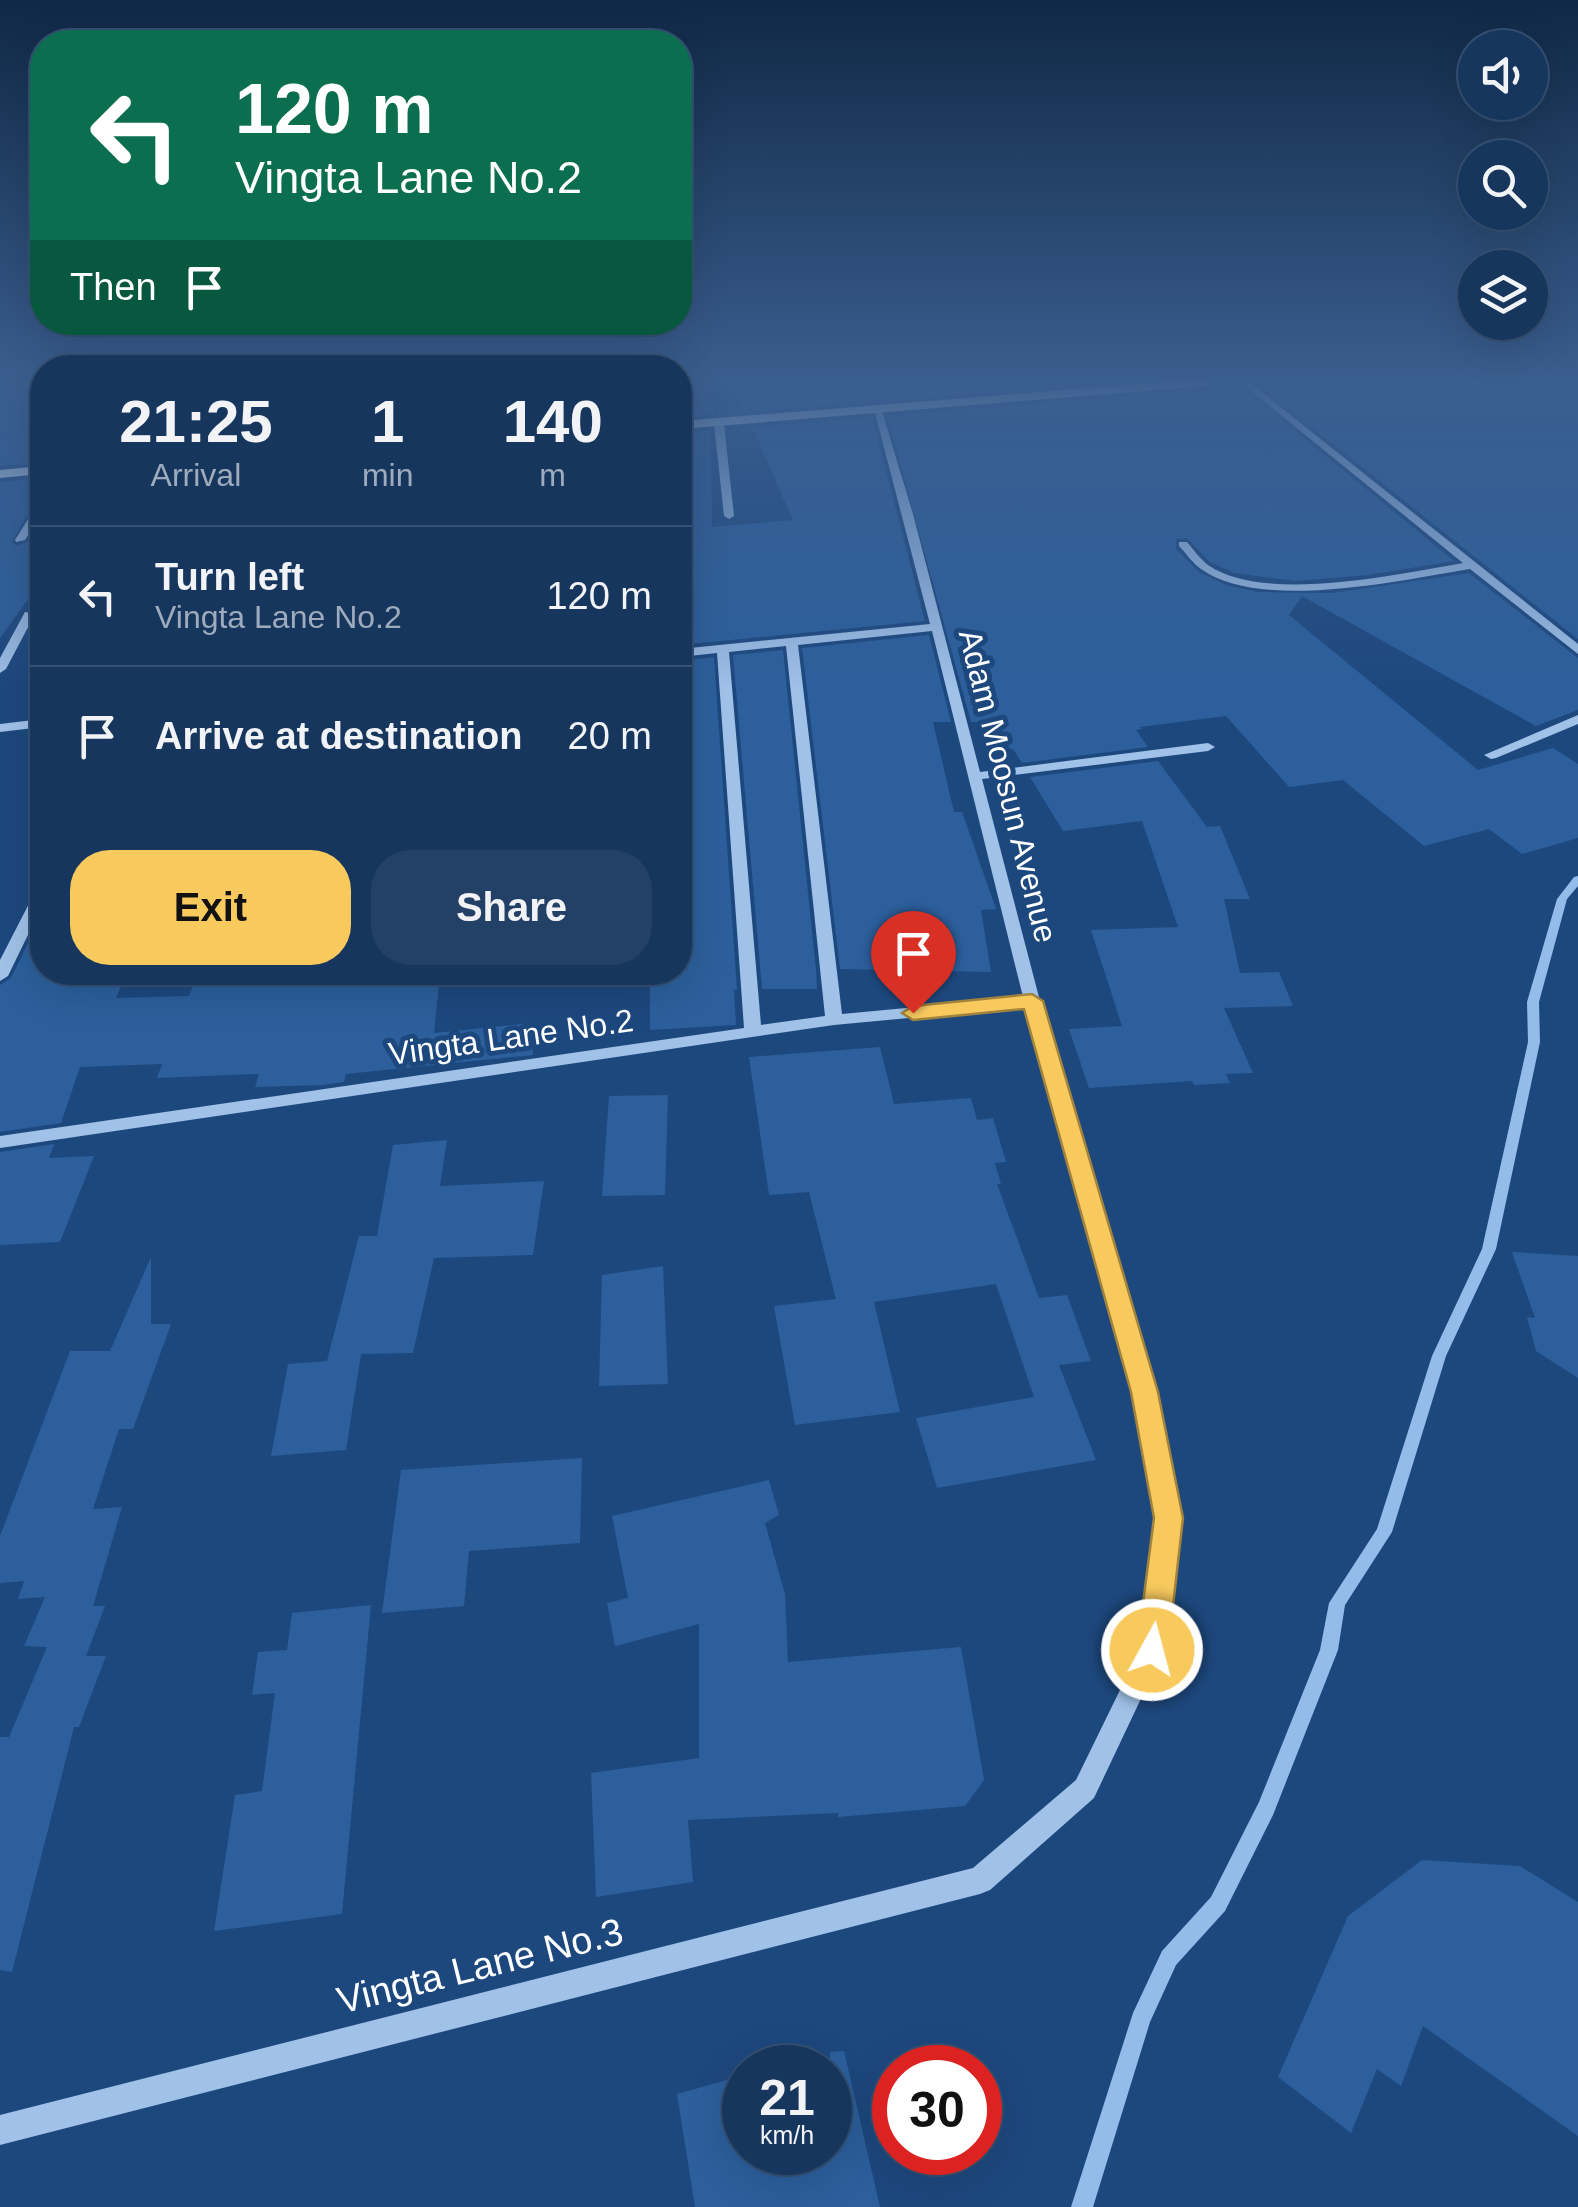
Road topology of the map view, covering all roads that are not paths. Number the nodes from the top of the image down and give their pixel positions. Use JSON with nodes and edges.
{"nodes":[{"id":1,"x":726,"y":485,"type":"edge"},
{"id":2,"x":898,"y":485,"type":"edge"},
{"id":3,"x":1372,"y":485,"type":"edge"},
{"id":4,"x":729,"y":516,"type":"dead end"},
{"id":5,"x":30,"y":524,"type":"edge"},
{"id":6,"x":20,"y":540,"type":"dead end"},
{"id":7,"x":1183,"y":544,"type":"dead end"},
{"id":8,"x":1472,"y":565,"type":"junction"},
{"id":9,"x":29,"y":614,"type":"dead end"},
{"id":10,"x":936,"y":627,"type":"junction"},
{"id":11,"x":792,"y":642,"type":"junction"},
{"id":12,"x":723,"y":649,"type":"junction"},
{"id":13,"x":1578,"y":650,"type":"edge"},
{"id":14,"x":692,"y":653,"type":"edge"},
{"id":15,"x":0,"y":669,"type":"edge"},
{"id":16,"x":1578,"y":718,"type":"edge"},
{"id":17,"x":30,"y":725,"type":"edge"},
{"id":18,"x":0,"y":728,"type":"edge"},
{"id":19,"x":1208,"y":747,"type":"dead end"},
{"id":20,"x":1491,"y":755,"type":"dead end"},
{"id":21,"x":977,"y":776,"type":"junction"},
{"id":22,"x":30,"y":916,"type":"edge"},
{"id":23,"x":0,"y":976,"type":"edge"},
{"id":24,"x":1032,"y":1001,"type":"junction"},
{"id":25,"x":834,"y":1020,"type":"junction"},
{"id":26,"x":753,"y":1032,"type":"junction"},
{"id":27,"x":0,"y":1142,"type":"edge"},
{"id":28,"x":980,"y":1880,"type":"joint"},
{"id":29,"x":0,"y":2130,"type":"edge"}],
"edges":[{"from":1,"to":4,"type":"street"},
{"from":2,"to":10,"type":"street","name":"Adam Moosun Avenue"},
{"from":3,"to":8,"type":"street"},
{"from":5,"to":6,"type":"street"},
{"from":7,"to":8,"type":"street"},
{"from":8,"to":13,"type":"street"},
{"from":9,"to":15,"type":"street"},
{"from":10,"to":11,"type":"street"},
{"from":10,"to":21,"type":"street","name":"Adam Moosun Avenue"},
{"from":11,"to":12,"type":"street"},
{"from":11,"to":25,"type":"street"},
{"from":12,"to":14,"type":"street"},
{"from":12,"to":26,"type":"street"},
{"from":16,"to":20,"type":"street"},
{"from":17,"to":18,"type":"street"},
{"from":19,"to":21,"type":"street"},
{"from":21,"to":24,"type":"street","name":"Adam Moosun Avenue"},
{"from":22,"to":23,"type":"street"},
{"from":24,"to":25,"type":"street","name":"Vingta Lane No.2"},
{"from":24,"to":28,"type":"street","name":"Adam Moosun Avenue"},
{"from":25,"to":26,"type":"street","name":"Vingta Lane No.2"},
{"from":26,"to":27,"type":"street","name":"Vingta Lane No.2"},
{"from":28,"to":29,"type":"street","name":"Vingta Lane No.3"}]}
